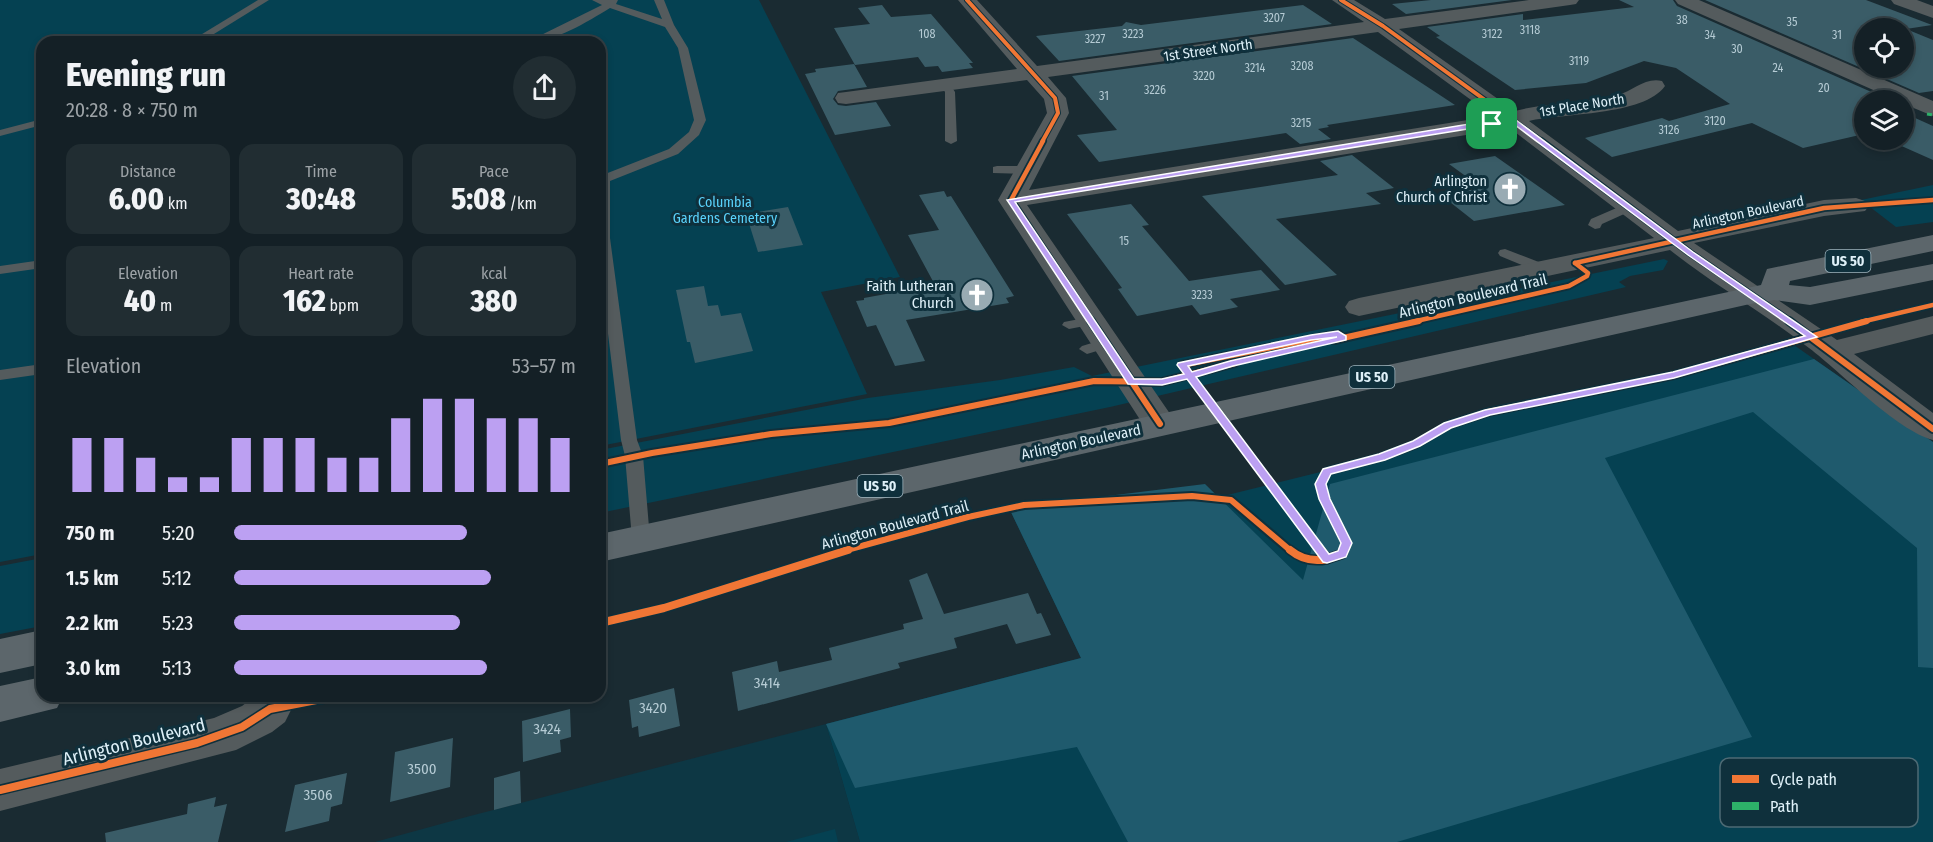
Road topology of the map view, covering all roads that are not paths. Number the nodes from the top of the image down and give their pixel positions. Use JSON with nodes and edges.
{"nodes":[{"id":1,"x":264,"y":0,"type":"edge"},
{"id":2,"x":659,"y":0,"type":"edge"},
{"id":3,"x":966,"y":0,"type":"edge"},
{"id":4,"x":1341,"y":0,"type":"edge"},
{"id":5,"x":1570,"y":0,"type":"edge"},
{"id":6,"x":1684,"y":0,"type":"edge"},
{"id":7,"x":1900,"y":0,"type":"edge"},
{"id":8,"x":608,"y":1,"type":"edge"},
{"id":9,"x":1933,"y":12,"type":"edge"},
{"id":10,"x":669,"y":25,"type":"junction"},
{"id":11,"x":1383,"y":26,"type":"junction"},
{"id":12,"x":204,"y":36,"type":"edge"},
{"id":13,"x":545,"y":36,"type":"edge"},
{"id":14,"x":1032,"y":73,"type":"junction"},
{"id":15,"x":945,"y":85,"type":"junction"},
{"id":16,"x":1654,"y":86,"type":"dead end"},
{"id":17,"x":846,"y":98,"type":"dead end"},
{"id":18,"x":1933,"y":109,"type":"edge"},
{"id":19,"x":1512,"y":119,"type":"junction"},
{"id":20,"x":36,"y":124,"type":"edge"},
{"id":21,"x":0,"y":133,"type":"edge"},
{"id":22,"x":951,"y":141,"type":"dead end"},
{"id":23,"x":997,"y":170,"type":"dead end"},
{"id":24,"x":1027,"y":170,"type":"junction"},
{"id":25,"x":606,"y":178,"type":"edge"},
{"id":26,"x":1011,"y":200,"type":"junction"},
{"id":27,"x":1856,"y":206,"type":"dead end"},
{"id":28,"x":1628,"y":207,"type":"junction"},
{"id":29,"x":1595,"y":225,"type":"dead end"},
{"id":30,"x":1674,"y":241,"type":"junction"},
{"id":31,"x":1933,"y":243,"type":"edge"},
{"id":32,"x":1505,"y":253,"type":"dead end"},
{"id":33,"x":36,"y":265,"type":"edge"},
{"id":34,"x":1544,"y":269,"type":"junction"},
{"id":35,"x":0,"y":270,"type":"edge"},
{"id":36,"x":1933,"y":272,"type":"edge"},
{"id":37,"x":606,"y":292,"type":"edge"},
{"id":38,"x":1762,"y":293,"type":"junction"},
{"id":39,"x":1359,"y":307,"type":"dead end"},
{"id":40,"x":1933,"y":325,"type":"edge"},
{"id":41,"x":1830,"y":351,"type":"junction"},
{"id":42,"x":36,"y":370,"type":"edge"},
{"id":43,"x":0,"y":375,"type":"edge"},
{"id":44,"x":1160,"y":424,"type":"junction"},
{"id":45,"x":1933,"y":429,"type":"edge"},
{"id":46,"x":641,"y":539,"type":"junction"},
{"id":47,"x":606,"y":547,"type":"edge"},
{"id":48,"x":36,"y":648,"type":"edge"},
{"id":49,"x":0,"y":656,"type":"edge"},
{"id":50,"x":36,"y":696,"type":"edge"},
{"id":51,"x":274,"y":702,"type":"edge"},
{"id":52,"x":0,"y":704,"type":"edge"},
{"id":53,"x":0,"y":790,"type":"edge"}],
"edges":[{"from":1,"to":12,"type":"lane"},
{"from":2,"to":10,"type":"lane"},
{"from":3,"to":14,"type":"street"},
{"from":4,"to":11,"type":"street"},
{"from":5,"to":11,"type":"street","name":"1st Street North"},
{"from":6,"to":18,"type":"street"},
{"from":7,"to":9,"type":"street"},
{"from":8,"to":10,"type":"lane"},
{"from":8,"to":13,"type":"lane"},
{"from":10,"to":25,"type":"lane"},
{"from":11,"to":14,"type":"street","name":"1st Street North"},
{"from":11,"to":19,"type":"street"},
{"from":14,"to":15,"type":"street","name":"1st Street North"},
{"from":14,"to":24,"type":"street"},
{"from":15,"to":17,"type":"street","name":"1st Street North"},
{"from":15,"to":22,"type":"lane"},
{"from":16,"to":19,"type":"street","name":"1st Place North"},
{"from":19,"to":26,"type":"street","name":"1st Place North"},
{"from":19,"to":28,"type":"street"},
{"from":20,"to":21,"type":"lane"},
{"from":23,"to":24,"type":"lane"},
{"from":24,"to":26,"type":"street"},
{"from":26,"to":44,"type":"street"},
{"from":27,"to":30,"type":"street","name":"Arlington Boulevard"},
{"from":28,"to":29,"type":"lane"},
{"from":28,"to":30,"type":"street"},
{"from":30,"to":34,"type":"street","name":"Arlington Boulevard"},
{"from":30,"to":38,"type":"street"},
{"from":31,"to":38,"type":"highway","number":"US 50"},
{"from":32,"to":34,"type":"lane"},
{"from":33,"to":35,"type":"lane"},
{"from":34,"to":39,"type":"street","name":"Arlington Boulevard"},
{"from":36,"to":38,"type":"highway","name":"Arlington Boulevard","number":"US 50"},
{"from":37,"to":46,"type":"lane"},
{"from":38,"to":41,"type":"street"},
{"from":38,"to":44,"type":"highway","name":"Arlington Boulevard","number":"US 50"},
{"from":40,"to":41,"type":"street"},
{"from":41,"to":45,"type":"street"},
{"from":42,"to":43,"type":"lane"},
{"from":44,"to":46,"type":"highway","name":"Arlington Boulevard","number":"US 50"},
{"from":46,"to":47,"type":"highway","name":"Arlington Boulevard","number":"US 50"},
{"from":48,"to":49,"type":"highway"},
{"from":50,"to":52,"type":"highway"},
{"from":51,"to":53,"type":"street","name":"Arlington Boulevard"}]}
